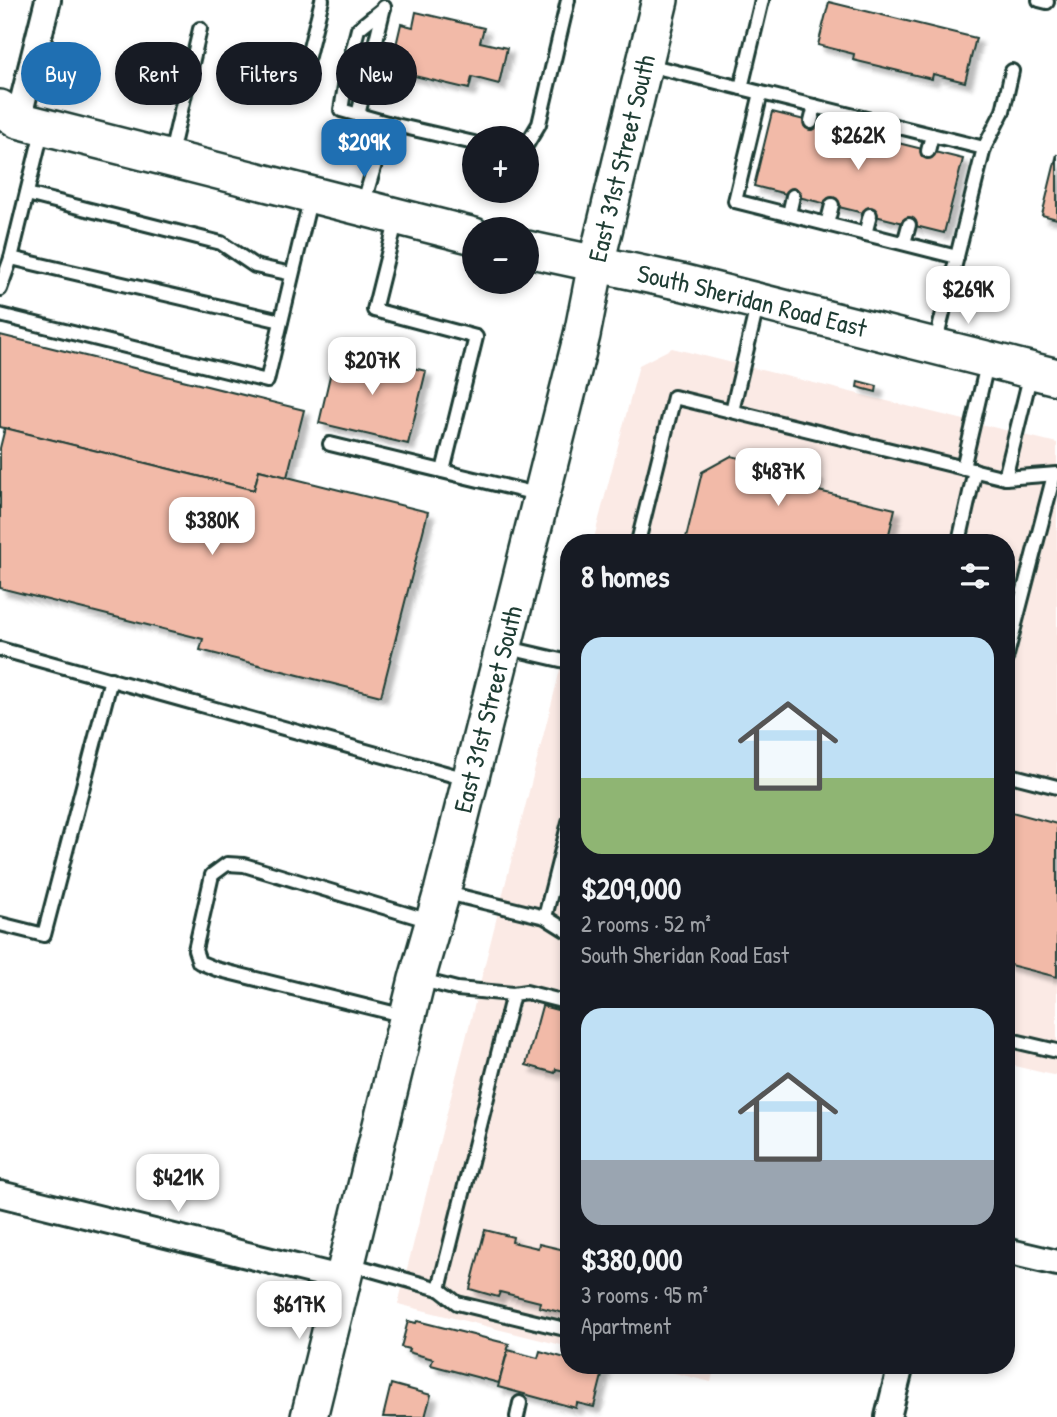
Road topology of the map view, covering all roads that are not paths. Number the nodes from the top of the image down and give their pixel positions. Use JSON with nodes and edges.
{"nodes":[{"id":1,"x":48,"y":0,"type":"edge"},
{"id":2,"x":321,"y":0,"type":"edge"},
{"id":3,"x":568,"y":0,"type":"edge"},
{"id":4,"x":660,"y":0,"type":"edge"},
{"id":5,"x":762,"y":0,"type":"edge"},
{"id":6,"x":385,"y":4,"type":"edge"},
{"id":7,"x":201,"y":29,"type":"dead end"},
{"id":8,"x":311,"y":42,"type":"edge"},
{"id":9,"x":644,"y":64,"type":"junction"},
{"id":10,"x":1012,"y":71,"type":"dead end"},
{"id":11,"x":741,"y":88,"type":"junction"},
{"id":12,"x":761,"y":93,"type":"junction"},
{"id":13,"x":815,"y":106,"type":"junction"},
{"id":14,"x":358,"y":115,"type":"junction"},
{"id":15,"x":854,"y":116,"type":"junction"},
{"id":16,"x":15,"y":120,"type":"edge"},
{"id":17,"x":811,"y":122,"type":"dead end"},
{"id":18,"x":387,"y":123,"type":"junction"},
{"id":19,"x":538,"y":126,"type":"edge"},
{"id":20,"x":892,"y":126,"type":"junction"},
{"id":21,"x":850,"y":131,"type":"dead end"},
{"id":22,"x":932,"y":135,"type":"junction"},
{"id":23,"x":462,"y":140,"type":"edge"},
{"id":24,"x":889,"y":141,"type":"dead end"},
{"id":25,"x":984,"y":148,"type":"junction"},
{"id":26,"x":928,"y":151,"type":"dead end"},
{"id":27,"x":170,"y":159,"type":"junction"},
{"id":28,"x":27,"y":194,"type":"junction"},
{"id":29,"x":311,"y":195,"type":"junction"},
{"id":30,"x":793,"y":196,"type":"dead end"},
{"id":31,"x":832,"y":205,"type":"dead end"},
{"id":32,"x":362,"y":208,"type":"junction"},
{"id":33,"x":789,"y":214,"type":"junction"},
{"id":34,"x":870,"y":215,"type":"dead end"},
{"id":35,"x":397,"y":216,"type":"junction"},
{"id":36,"x":827,"y":224,"type":"junction"},
{"id":37,"x":909,"y":225,"type":"dead end"},
{"id":38,"x":462,"y":233,"type":"edge"},
{"id":39,"x":865,"y":234,"type":"junction"},
{"id":40,"x":904,"y":243,"type":"junction"},
{"id":41,"x":539,"y":252,"type":"edge"},
{"id":42,"x":957,"y":257,"type":"junction"},
{"id":43,"x":11,"y":258,"type":"junction"},
{"id":44,"x":596,"y":264,"type":"junction"},
{"id":45,"x":292,"y":274,"type":"junction"},
{"id":46,"x":0,"y":289,"type":"edge"},
{"id":47,"x":758,"y":302,"type":"junction"},
{"id":48,"x":0,"y":315,"type":"edge"},
{"id":49,"x":281,"y":321,"type":"junction"},
{"id":50,"x":934,"y":346,"type":"junction"},
{"id":51,"x":988,"y":360,"type":"junction"},
{"id":52,"x":1044,"y":374,"type":"edge"},
{"id":53,"x":732,"y":411,"type":"junction"},
{"id":54,"x":330,"y":444,"type":"dead end"},
{"id":55,"x":969,"y":469,"type":"junction"},
{"id":56,"x":443,"y":471,"type":"junction"},
{"id":57,"x":1055,"y":475,"type":"edge"},
{"id":58,"x":1005,"y":478,"type":"junction"},
{"id":59,"x":541,"y":495,"type":"junction"},
{"id":60,"x":640,"y":534,"type":"edge"},
{"id":61,"x":960,"y":534,"type":"edge"},
{"id":62,"x":1015,"y":625,"type":"edge"},
{"id":63,"x":503,"y":647,"type":"junction"},
{"id":64,"x":0,"y":649,"type":"edge"},
{"id":65,"x":560,"y":660,"type":"edge"},
{"id":66,"x":111,"y":680,"type":"junction"},
{"id":67,"x":1015,"y":776,"type":"edge"},
{"id":68,"x":470,"y":780,"type":"junction"},
{"id":69,"x":1057,"y":787,"type":"edge"},
{"id":70,"x":560,"y":858,"type":"edge"},
{"id":71,"x":438,"y":907,"type":"junction"},
{"id":72,"x":545,"y":917,"type":"junction"},
{"id":73,"x":0,"y":924,"type":"edge"},
{"id":74,"x":560,"y":926,"type":"edge"},
{"id":75,"x":417,"y":979,"type":"junction"},
{"id":76,"x":513,"y":994,"type":"junction"},
{"id":77,"x":560,"y":1001,"type":"edge"},
{"id":78,"x":408,"y":1017,"type":"junction"},
{"id":79,"x":1015,"y":1041,"type":"edge"},
{"id":80,"x":1057,"y":1051,"type":"edge"},
{"id":81,"x":0,"y":1194,"type":"edge"},
{"id":82,"x":1015,"y":1253,"type":"edge"},
{"id":83,"x":1057,"y":1263,"type":"edge"},
{"id":84,"x":346,"y":1271,"type":"junction"},
{"id":85,"x":439,"y":1289,"type":"junction"},
{"id":86,"x":560,"y":1328,"type":"edge"},
{"id":87,"x":899,"y":1374,"type":"edge"},
{"id":88,"x":520,"y":1403,"type":"dead end"},
{"id":89,"x":309,"y":1417,"type":"edge"},
{"id":90,"x":517,"y":1417,"type":"edge"},
{"id":91,"x":888,"y":1417,"type":"edge"}],
"edges":[{"from":1,"to":16,"type":"street"},
{"from":2,"to":8,"type":"lane"},
{"from":3,"to":19,"type":"lane"},
{"from":4,"to":9,"type":"main road","name":"East 31st Street South"},
{"from":5,"to":11,"type":"lane"},
{"from":6,"to":14,"type":"lane"},
{"from":6,"to":14,"type":"lane"},
{"from":7,"to":27,"type":"lane"},
{"from":9,"to":11,"type":"lane"},
{"from":9,"to":44,"type":"main road","name":"East 31st Street South"},
{"from":10,"to":25,"type":"lane"},
{"from":11,"to":12,"type":"lane"},
{"from":12,"to":13,"type":"lane"},
{"from":12,"to":33,"type":"lane"},
{"from":13,"to":15,"type":"lane"},
{"from":13,"to":17,"type":"lane"},
{"from":14,"to":18,"type":"lane"},
{"from":15,"to":20,"type":"lane"},
{"from":15,"to":21,"type":"lane"},
{"from":16,"to":27,"type":"main road"},
{"from":16,"to":28,"type":"lane"},
{"from":18,"to":23,"type":"lane"},
{"from":18,"to":32,"type":"lane"},
{"from":20,"to":22,"type":"lane"},
{"from":20,"to":24,"type":"lane"},
{"from":22,"to":25,"type":"lane"},
{"from":22,"to":26,"type":"lane"},
{"from":25,"to":42,"type":"lane"},
{"from":27,"to":29,"type":"main road"},
{"from":28,"to":43,"type":"lane"},
{"from":28,"to":45,"type":"lane"},
{"from":29,"to":32,"type":"main road"},
{"from":29,"to":45,"type":"lane"},
{"from":30,"to":33,"type":"lane"},
{"from":31,"to":36,"type":"lane"},
{"from":32,"to":35,"type":"main road"},
{"from":33,"to":36,"type":"lane"},
{"from":34,"to":39,"type":"lane"},
{"from":35,"to":38,"type":"main road"},
{"from":35,"to":56,"type":"lane"},
{"from":36,"to":39,"type":"lane"},
{"from":37,"to":40,"type":"lane"},
{"from":39,"to":40,"type":"lane"},
{"from":40,"to":42,"type":"lane"},
{"from":41,"to":44,"type":"main road","name":"South Sheridan Road East"},
{"from":42,"to":50,"type":"lane"},
{"from":43,"to":46,"type":"lane"},
{"from":43,"to":49,"type":"lane"},
{"from":44,"to":47,"type":"main road","name":"South Sheridan Road East"},
{"from":44,"to":59,"type":"main road","name":"East 31st Street South"},
{"from":45,"to":49,"type":"lane"},
{"from":47,"to":50,"type":"main road","name":"South Sheridan Road East"},
{"from":47,"to":53,"type":"lane"},
{"from":48,"to":49,"type":"lane"},
{"from":50,"to":51,"type":"main road","name":"South Sheridan Road East"},
{"from":51,"to":52,"type":"main road","name":"South Sheridan Road East"},
{"from":51,"to":55,"type":"lane"},
{"from":52,"to":58,"type":"lane"},
{"from":53,"to":55,"type":"lane"},
{"from":53,"to":60,"type":"lane"},
{"from":54,"to":56,"type":"lane"},
{"from":55,"to":58,"type":"lane"},
{"from":55,"to":61,"type":"lane"},
{"from":56,"to":59,"type":"lane"},
{"from":57,"to":58,"type":"lane"},
{"from":57,"to":62,"type":"lane"},
{"from":59,"to":63,"type":"main road","name":"East 31st Street South"},
{"from":63,"to":65,"type":"lane"},
{"from":63,"to":68,"type":"main road","name":"East 31st Street South"},
{"from":64,"to":66,"type":"lane"},
{"from":66,"to":68,"type":"lane"},
{"from":66,"to":73,"type":"lane"},
{"from":67,"to":69,"type":"lane"},
{"from":68,"to":71,"type":"main road","name":"East 31st Street South"},
{"from":70,"to":72,"type":"lane"},
{"from":71,"to":72,"type":"lane"},
{"from":71,"to":75,"type":"main road","name":"East 31st Street South"},
{"from":71,"to":78,"type":"lane"},
{"from":72,"to":74,"type":"lane"},
{"from":75,"to":76,"type":"lane"},
{"from":75,"to":78,"type":"main road","name":"East 31st Street South"},
{"from":76,"to":77,"type":"lane"},
{"from":76,"to":85,"type":"lane"},
{"from":78,"to":84,"type":"main road","name":"East 31st Street South"},
{"from":79,"to":80,"type":"lane"},
{"from":81,"to":84,"type":"street"},
{"from":82,"to":83,"type":"street"},
{"from":84,"to":85,"type":"lane"},
{"from":84,"to":89,"type":"main road","name":"East 31st Street South"},
{"from":85,"to":86,"type":"lane"},
{"from":87,"to":91,"type":"street"},
{"from":88,"to":90,"type":"lane"}]}
